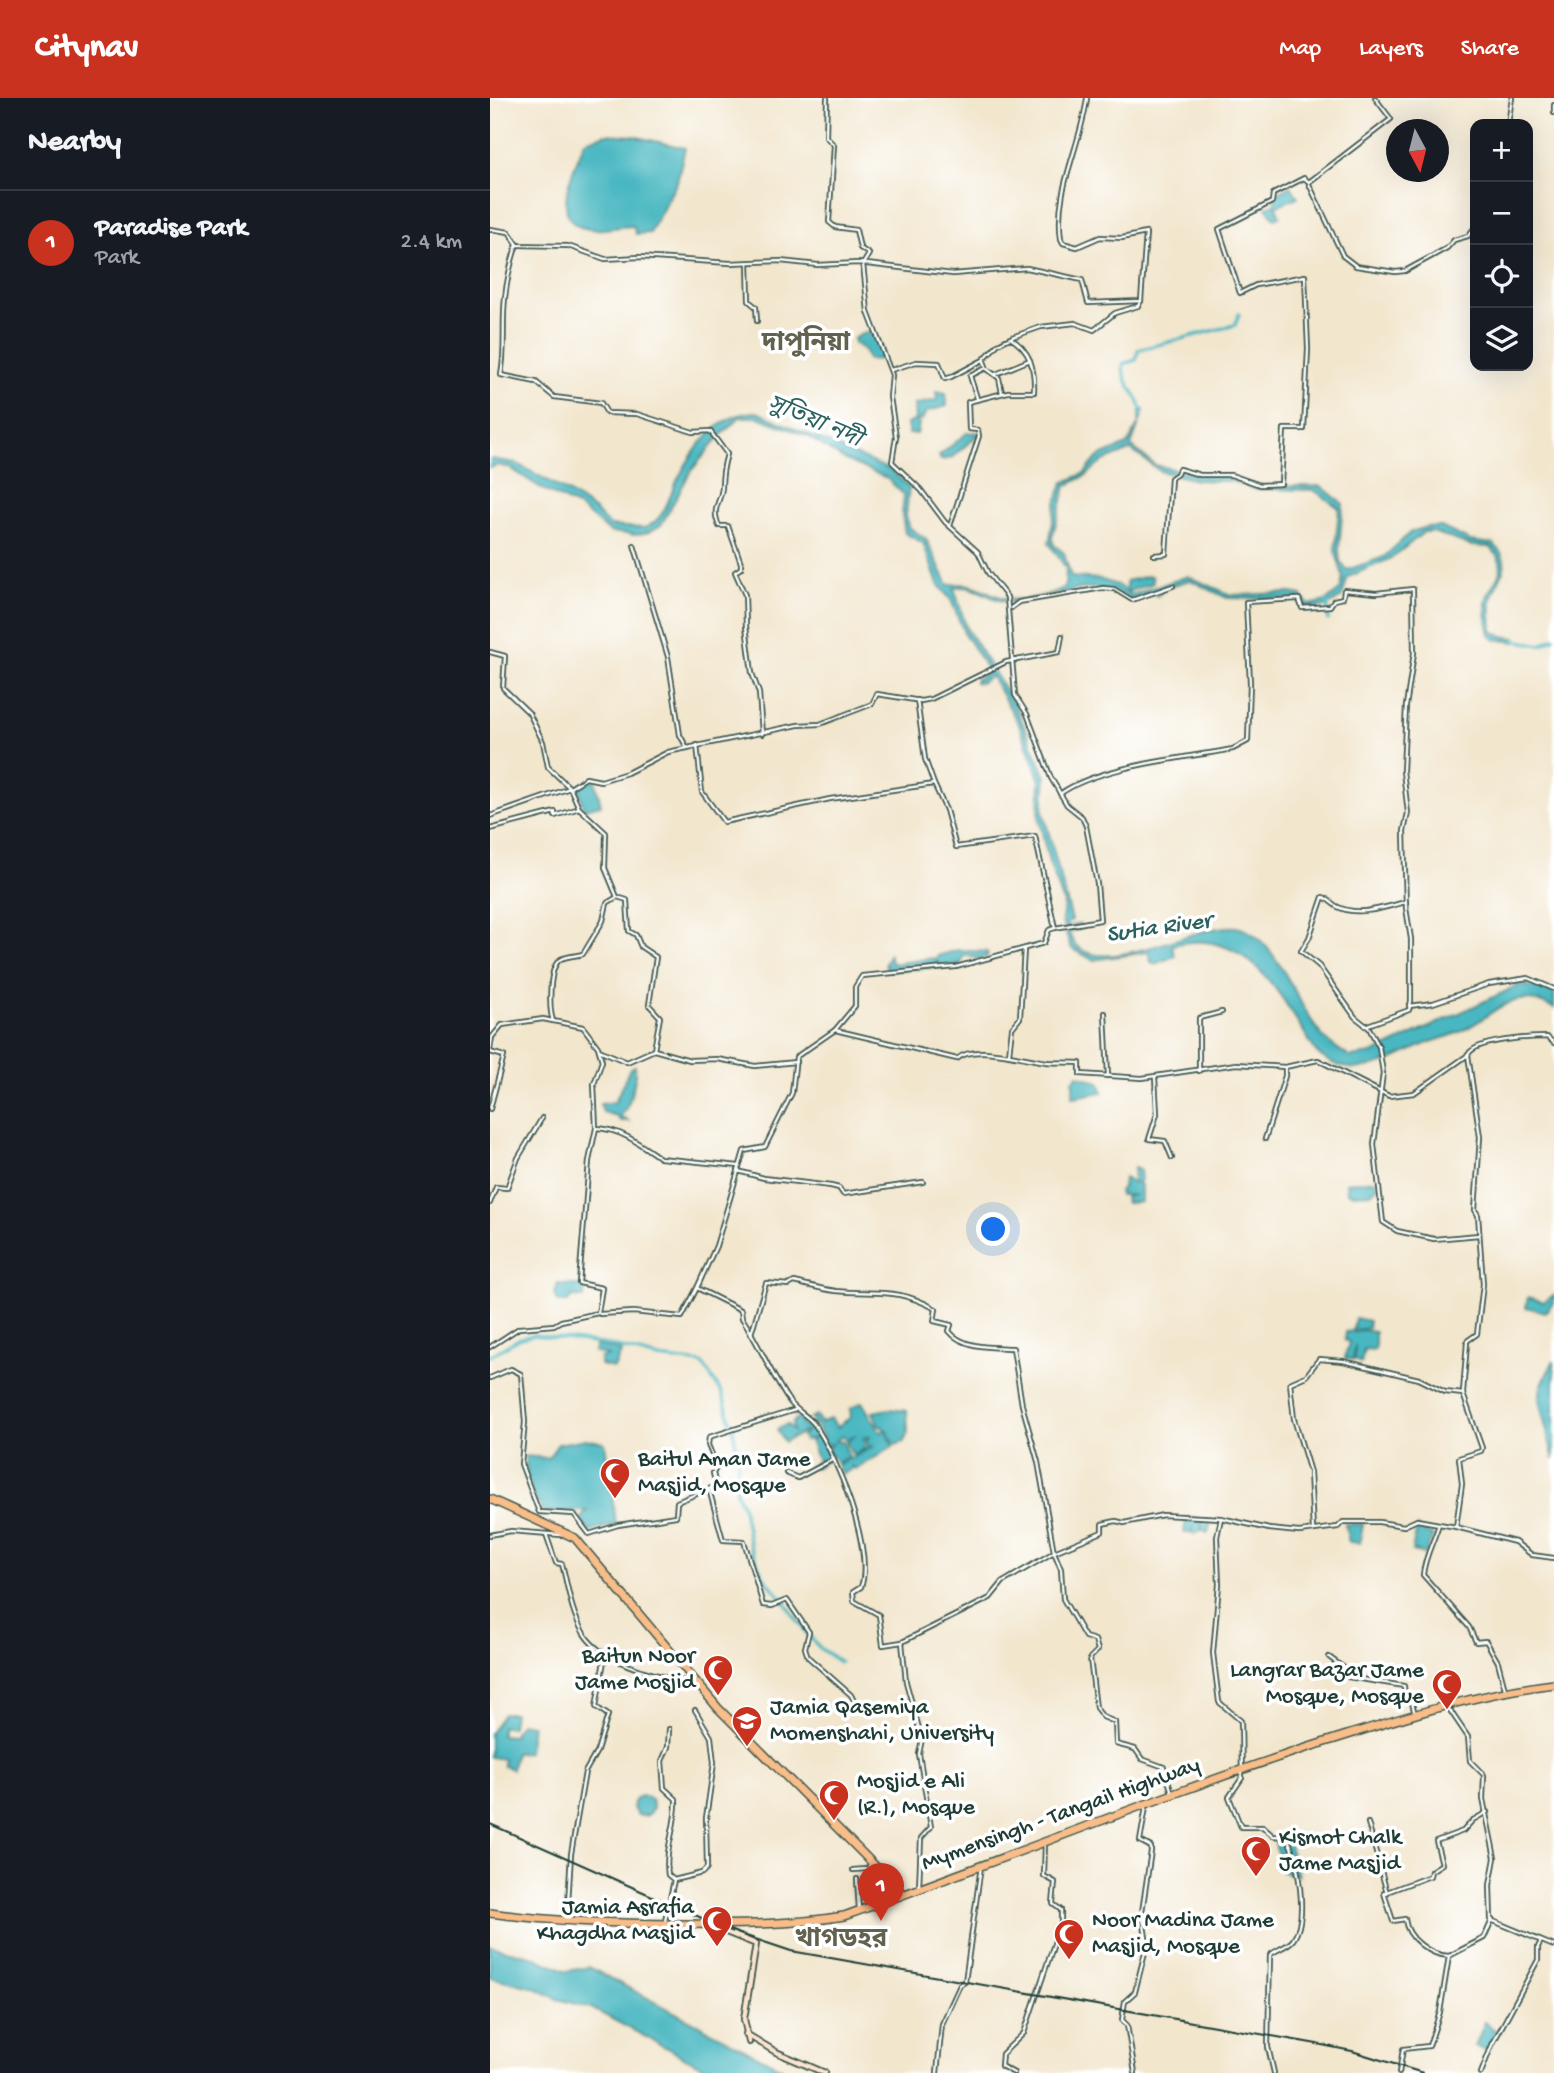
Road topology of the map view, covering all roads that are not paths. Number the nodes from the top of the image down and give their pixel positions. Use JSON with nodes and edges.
{"nodes":[{"id":1,"x":827,"y":98,"type":"edge"},
{"id":2,"x":1087,"y":98,"type":"edge"},
{"id":3,"x":1376,"y":98,"type":"edge"},
{"id":4,"x":1512,"y":98,"type":"edge"},
{"id":5,"x":1554,"y":105,"type":"edge"},
{"id":6,"x":1554,"y":113,"type":"edge"},
{"id":7,"x":1509,"y":119,"type":"edge"},
{"id":8,"x":1308,"y":183,"type":"junction"},
{"id":9,"x":490,"y":229,"type":"edge"},
{"id":10,"x":1470,"y":233,"type":"edge"},
{"id":11,"x":517,"y":244,"type":"junction"},
{"id":12,"x":748,"y":263,"type":"junction"},
{"id":13,"x":863,"y":264,"type":"junction"},
{"id":14,"x":1141,"y":301,"type":"junction"},
{"id":15,"x":757,"y":321,"type":"dead end"},
{"id":16,"x":1010,"y":338,"type":"junction"},
{"id":17,"x":1030,"y":360,"type":"junction"},
{"id":18,"x":984,"y":361,"type":"dead end"},
{"id":19,"x":986,"y":368,"type":"junction"},
{"id":20,"x":891,"y":370,"type":"junction"},
{"id":21,"x":996,"y":374,"type":"junction"},
{"id":22,"x":1002,"y":393,"type":"junction"},
{"id":23,"x":977,"y":398,"type":"junction"},
{"id":24,"x":950,"y":526,"type":"junction"},
{"id":25,"x":634,"y":545,"type":"dead end"},
{"id":26,"x":1154,"y":555,"type":"dead end"},
{"id":27,"x":1173,"y":586,"type":"dead end"},
{"id":28,"x":1009,"y":607,"type":"junction"},
{"id":29,"x":1062,"y":636,"type":"dead end"},
{"id":30,"x":490,"y":652,"type":"edge"},
{"id":31,"x":1012,"y":662,"type":"junction"},
{"id":32,"x":917,"y":700,"type":"junction"},
{"id":33,"x":762,"y":734,"type":"junction"},
{"id":34,"x":697,"y":745,"type":"junction"},
{"id":35,"x":687,"y":748,"type":"junction"},
{"id":36,"x":934,"y":784,"type":"junction"},
{"id":37,"x":570,"y":788,"type":"junction"},
{"id":38,"x":1060,"y":794,"type":"junction"},
{"id":39,"x":579,"y":808,"type":"junction"},
{"id":40,"x":490,"y":816,"type":"edge"},
{"id":41,"x":490,"y":829,"type":"edge"},
{"id":42,"x":617,"y":897,"type":"junction"},
{"id":43,"x":1406,"y":902,"type":"junction"},
{"id":44,"x":1055,"y":928,"type":"junction"},
{"id":45,"x":1024,"y":949,"type":"junction"},
{"id":46,"x":1554,"y":989,"type":"edge"},
{"id":47,"x":1409,"y":1006,"type":"junction"},
{"id":48,"x":1222,"y":1012,"type":"dead end"},
{"id":49,"x":1104,"y":1013,"type":"dead end"},
{"id":50,"x":554,"y":1022,"type":"junction"},
{"id":51,"x":1365,"y":1026,"type":"junction"},
{"id":52,"x":835,"y":1030,"type":"junction"},
{"id":53,"x":1554,"y":1043,"type":"edge"},
{"id":54,"x":599,"y":1050,"type":"junction"},
{"id":55,"x":654,"y":1050,"type":"junction"},
{"id":56,"x":490,"y":1051,"type":"edge"},
{"id":57,"x":1009,"y":1055,"type":"junction"},
{"id":58,"x":1468,"y":1055,"type":"junction"},
{"id":59,"x":796,"y":1062,"type":"junction"},
{"id":60,"x":1284,"y":1066,"type":"junction"},
{"id":61,"x":1199,"y":1072,"type":"junction"},
{"id":62,"x":1108,"y":1076,"type":"junction"},
{"id":63,"x":1155,"y":1076,"type":"junction"},
{"id":64,"x":1382,"y":1095,"type":"junction"},
{"id":65,"x":490,"y":1109,"type":"edge"},
{"id":66,"x":542,"y":1118,"type":"dead end"},
{"id":67,"x":596,"y":1128,"type":"junction"},
{"id":68,"x":1265,"y":1139,"type":"dead end"},
{"id":69,"x":1171,"y":1158,"type":"dead end"},
{"id":70,"x":739,"y":1166,"type":"junction"},
{"id":71,"x":738,"y":1171,"type":"junction"},
{"id":72,"x":923,"y":1182,"type":"dead end"},
{"id":73,"x":490,"y":1203,"type":"edge"},
{"id":74,"x":1479,"y":1236,"type":"junction"},
{"id":75,"x":696,"y":1288,"type":"junction"},
{"id":76,"x":598,"y":1313,"type":"junction"},
{"id":77,"x":751,"y":1334,"type":"junction"},
{"id":78,"x":490,"y":1347,"type":"edge"},
{"id":79,"x":490,"y":1378,"type":"edge"},
{"id":80,"x":1463,"y":1394,"type":"junction"},
{"id":81,"x":795,"y":1410,"type":"junction"},
{"id":82,"x":832,"y":1460,"type":"junction"},
{"id":83,"x":786,"y":1473,"type":"dead end"},
{"id":84,"x":709,"y":1489,"type":"junction"},
{"id":85,"x":490,"y":1499,"type":"edge"},
{"id":86,"x":1221,"y":1518,"type":"junction"},
{"id":87,"x":1439,"y":1524,"type":"junction"},
{"id":88,"x":1456,"y":1527,"type":"junction"},
{"id":89,"x":1313,"y":1531,"type":"junction"},
{"id":90,"x":568,"y":1533,"type":"junction"},
{"id":91,"x":546,"y":1534,"type":"junction"},
{"id":92,"x":490,"y":1535,"type":"edge"},
{"id":93,"x":1054,"y":1552,"type":"junction"},
{"id":94,"x":1554,"y":1558,"type":"edge"},
{"id":95,"x":902,"y":1642,"type":"junction"},
{"id":96,"x":604,"y":1655,"type":"junction"},
{"id":97,"x":1329,"y":1657,"type":"dead end"},
{"id":98,"x":697,"y":1683,"type":"junction"},
{"id":99,"x":1554,"y":1684,"type":"edge"},
{"id":100,"x":1506,"y":1692,"type":"junction"},
{"id":101,"x":1447,"y":1706,"type":"junction"},
{"id":102,"x":858,"y":1709,"type":"dead end"},
{"id":103,"x":695,"y":1710,"type":"dead end"},
{"id":104,"x":1415,"y":1714,"type":"junction"},
{"id":105,"x":668,"y":1729,"type":"dead end"},
{"id":106,"x":1239,"y":1770,"type":"junction"},
{"id":107,"x":1172,"y":1793,"type":"junction"},
{"id":108,"x":1146,"y":1802,"type":"junction"},
{"id":109,"x":1487,"y":1812,"type":"junction"},
{"id":110,"x":1368,"y":1823,"type":"dead end"},
{"id":111,"x":1045,"y":1842,"type":"junction"},
{"id":112,"x":872,"y":1863,"type":"junction"},
{"id":113,"x":981,"y":1866,"type":"junction"},
{"id":114,"x":853,"y":1870,"type":"dead end"},
{"id":115,"x":857,"y":1879,"type":"dead end"},
{"id":116,"x":674,"y":1881,"type":"junction"},
{"id":117,"x":877,"y":1881,"type":"dead end"},
{"id":118,"x":895,"y":1886,"type":"junction"},
{"id":119,"x":919,"y":1888,"type":"junction"},
{"id":120,"x":1387,"y":1893,"type":"junction"},
{"id":121,"x":903,"y":1894,"type":"junction"},
{"id":122,"x":859,"y":1910,"type":"junction"},
{"id":123,"x":490,"y":1913,"type":"edge"},
{"id":124,"x":1492,"y":1920,"type":"junction"},
{"id":125,"x":567,"y":1922,"type":"junction"},
{"id":126,"x":664,"y":1924,"type":"junction"},
{"id":127,"x":710,"y":1924,"type":"junction"},
{"id":128,"x":1541,"y":1941,"type":"junction"},
{"id":129,"x":1554,"y":1947,"type":"edge"},
{"id":130,"x":1449,"y":1956,"type":"junction"},
{"id":131,"x":746,"y":2034,"type":"junction"},
{"id":132,"x":749,"y":2042,"type":"dead end"},
{"id":133,"x":825,"y":2073,"type":"edge"},
{"id":134,"x":937,"y":2073,"type":"edge"},
{"id":135,"x":1014,"y":2073,"type":"edge"},
{"id":136,"x":1135,"y":2073,"type":"edge"},
{"id":137,"x":1274,"y":2073,"type":"edge"},
{"id":138,"x":1399,"y":2073,"type":"edge"},
{"id":139,"x":1480,"y":2073,"type":"edge"}],
"edges":[{"from":1,"to":13,"type":"street"},
{"from":2,"to":14,"type":"street"},
{"from":3,"to":8,"type":"street"},
{"from":4,"to":7,"type":"street"},
{"from":5,"to":6,"type":"street"},
{"from":8,"to":10,"type":"street"},
{"from":8,"to":26,"type":"street"},
{"from":9,"to":11,"type":"street"},
{"from":11,"to":12,"type":"street"},
{"from":11,"to":33,"type":"street"},
{"from":12,"to":13,"type":"street"},
{"from":12,"to":15,"type":"street"},
{"from":13,"to":14,"type":"street"},
{"from":13,"to":20,"type":"street"},
{"from":14,"to":16,"type":"street"},
{"from":16,"to":17,"type":"street"},
{"from":16,"to":20,"type":"street"},
{"from":17,"to":21,"type":"street"},
{"from":17,"to":22,"type":"street"},
{"from":18,"to":19,"type":"street"},
{"from":19,"to":21,"type":"street"},
{"from":19,"to":23,"type":"street"},
{"from":20,"to":24,"type":"street"},
{"from":21,"to":22,"type":"street"},
{"from":22,"to":23,"type":"street"},
{"from":23,"to":24,"type":"street"},
{"from":24,"to":28,"type":"street"},
{"from":25,"to":35,"type":"street"},
{"from":27,"to":28,"type":"street"},
{"from":28,"to":31,"type":"street"},
{"from":29,"to":31,"type":"street"},
{"from":30,"to":37,"type":"street"},
{"from":31,"to":32,"type":"street"},
{"from":31,"to":38,"type":"street"},
{"from":32,"to":33,"type":"street"},
{"from":32,"to":36,"type":"street"},
{"from":33,"to":34,"type":"street"},
{"from":34,"to":35,"type":"street"},
{"from":34,"to":36,"type":"street"},
{"from":35,"to":37,"type":"street"},
{"from":36,"to":44,"type":"street"},
{"from":37,"to":39,"type":"street"},
{"from":37,"to":40,"type":"street"},
{"from":38,"to":43,"type":"street"},
{"from":38,"to":44,"type":"street"},
{"from":39,"to":41,"type":"street"},
{"from":39,"to":42,"type":"street"},
{"from":42,"to":50,"type":"street"},
{"from":42,"to":55,"type":"street"},
{"from":43,"to":47,"type":"street"},
{"from":43,"to":51,"type":"street"},
{"from":44,"to":45,"type":"street"},
{"from":45,"to":52,"type":"street"},
{"from":45,"to":57,"type":"street"},
{"from":46,"to":47,"type":"street"},
{"from":47,"to":51,"type":"street"},
{"from":48,"to":61,"type":"street"},
{"from":49,"to":62,"type":"street"},
{"from":50,"to":54,"type":"street"},
{"from":50,"to":56,"type":"street"},
{"from":51,"to":64,"type":"street"},
{"from":52,"to":57,"type":"street"},
{"from":52,"to":59,"type":"street"},
{"from":53,"to":58,"type":"street"},
{"from":54,"to":55,"type":"street"},
{"from":54,"to":67,"type":"street"},
{"from":55,"to":59,"type":"street"},
{"from":56,"to":65,"type":"street"},
{"from":57,"to":62,"type":"street"},
{"from":58,"to":64,"type":"street"},
{"from":58,"to":74,"type":"street"},
{"from":59,"to":70,"type":"street"},
{"from":60,"to":61,"type":"street"},
{"from":60,"to":64,"type":"street"},
{"from":60,"to":68,"type":"street"},
{"from":61,"to":63,"type":"street"},
{"from":62,"to":63,"type":"street"},
{"from":63,"to":69,"type":"street"},
{"from":64,"to":74,"type":"street"},
{"from":66,"to":73,"type":"street"},
{"from":67,"to":70,"type":"street"},
{"from":67,"to":76,"type":"street"},
{"from":70,"to":71,"type":"street"},
{"from":71,"to":72,"type":"street"},
{"from":71,"to":75,"type":"street"},
{"from":74,"to":80,"type":"street"},
{"from":75,"to":76,"type":"street"},
{"from":75,"to":77,"type":"street"},
{"from":76,"to":78,"type":"street"},
{"from":77,"to":81,"type":"street"},
{"from":77,"to":93,"type":"street"},
{"from":79,"to":84,"type":"street"},
{"from":80,"to":88,"type":"street"},
{"from":80,"to":89,"type":"street"},
{"from":81,"to":82,"type":"street"},
{"from":81,"to":84,"type":"street"},
{"from":82,"to":83,"type":"street"},
{"from":82,"to":95,"type":"street"},
{"from":84,"to":102,"type":"street"},
{"from":85,"to":90,"type":"highway"},
{"from":86,"to":89,"type":"street"},
{"from":86,"to":93,"type":"street"},
{"from":86,"to":106,"type":"street"},
{"from":87,"to":88,"type":"street"},
{"from":87,"to":89,"type":"street"},
{"from":87,"to":100,"type":"street"},
{"from":88,"to":94,"type":"street"},
{"from":90,"to":91,"type":"street"},
{"from":90,"to":98,"type":"highway"},
{"from":91,"to":92,"type":"street"},
{"from":91,"to":96,"type":"street"},
{"from":93,"to":95,"type":"street"},
{"from":93,"to":107,"type":"street"},
{"from":95,"to":119,"type":"street"},
{"from":96,"to":98,"type":"street"},
{"from":96,"to":125,"type":"street"},
{"from":97,"to":104,"type":"street"},
{"from":98,"to":112,"type":"highway"},
{"from":99,"to":100,"type":"highway","name":"Mymensingh - Tangail Highway"},
{"from":100,"to":101,"type":"highway","name":"Mymensingh - Tangail Highway"},
{"from":101,"to":104,"type":"highway","name":"Mymensingh - Tangail Highway"},
{"from":101,"to":109,"type":"street"},
{"from":103,"to":116,"type":"street"},
{"from":104,"to":106,"type":"highway","name":"Mymensingh - Tangail Highway"},
{"from":105,"to":116,"type":"street"},
{"from":106,"to":107,"type":"highway","name":"Mymensingh - Tangail Highway"},
{"from":106,"to":137,"type":"street"},
{"from":107,"to":108,"type":"highway","name":"Mymensingh - Tangail Highway"},
{"from":108,"to":111,"type":"highway","name":"Mymensingh - Tangail Highway"},
{"from":108,"to":136,"type":"street"},
{"from":109,"to":120,"type":"street"},
{"from":109,"to":124,"type":"street"},
{"from":110,"to":120,"type":"street"},
{"from":111,"to":113,"type":"highway","name":"Mymensingh - Tangail Highway"},
{"from":111,"to":135,"type":"street"},
{"from":112,"to":114,"type":"street"},
{"from":112,"to":118,"type":"highway"},
{"from":113,"to":119,"type":"highway","name":"Mymensingh - Tangail Highway"},
{"from":113,"to":134,"type":"street"},
{"from":115,"to":122,"type":"street"},
{"from":116,"to":126,"type":"street"},
{"from":117,"to":118,"type":"street"},
{"from":118,"to":121,"type":"highway"},
{"from":119,"to":121,"type":"highway","name":"Mymensingh - Tangail Highway"},
{"from":120,"to":130,"type":"street"},
{"from":121,"to":122,"type":"highway","name":"Mymensingh - Tangail Highway"},
{"from":122,"to":127,"type":"highway","name":"Mymensingh - Tangail Highway"},
{"from":123,"to":125,"type":"highway","name":"Mymensingh - Tangail Highway"},
{"from":124,"to":128,"type":"street"},
{"from":124,"to":130,"type":"street"},
{"from":125,"to":126,"type":"highway","name":"Mymensingh - Tangail Highway"},
{"from":126,"to":127,"type":"highway","name":"Mymensingh - Tangail Highway"},
{"from":127,"to":131,"type":"street"},
{"from":128,"to":129,"type":"street"},
{"from":128,"to":139,"type":"street"},
{"from":130,"to":138,"type":"street"},
{"from":131,"to":132,"type":"street"},
{"from":131,"to":133,"type":"street"}]}
